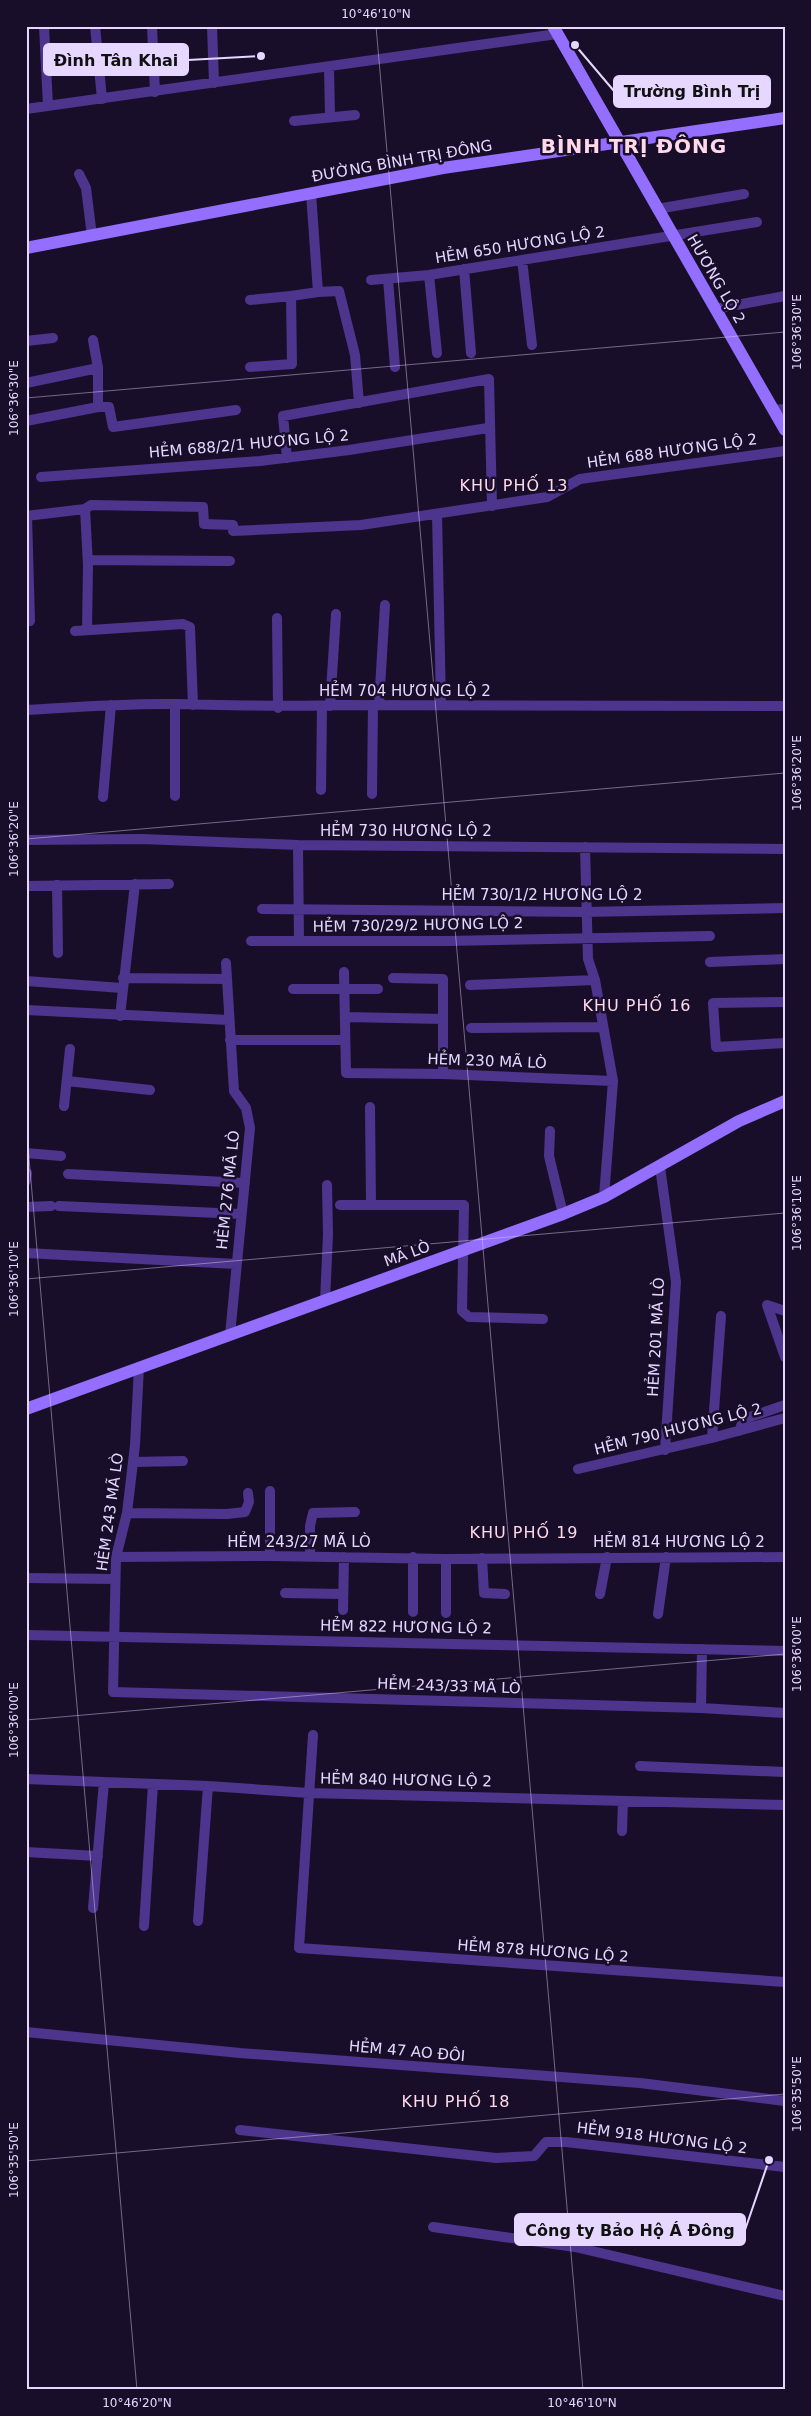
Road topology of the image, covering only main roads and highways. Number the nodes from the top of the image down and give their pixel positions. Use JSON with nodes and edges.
{"nodes":[{"id":1,"x":555,"y":30,"type":"edge"},
{"id":2,"x":785,"y":118,"type":"edge"},
{"id":3,"x":620,"y":143,"type":"junction"},
{"id":4,"x":26,"y":248,"type":"edge"},
{"id":5,"x":779,"y":410,"type":"edge"},
{"id":6,"x":785,"y":430,"type":"edge"},
{"id":7,"x":785,"y":1101,"type":"edge"},
{"id":8,"x":26,"y":1409,"type":"edge"}],
"edges":[{"from":1,"to":3,"type":"main road"},
{"from":2,"to":3,"type":"main road","name":"ĐƯỜNG BÌNH TRỊ ĐÔNG"},
{"from":3,"to":4,"type":"main road","name":"ĐƯỜNG BÌNH TRỊ ĐÔNG"},
{"from":3,"to":5,"type":"main road","name":"HƯƠNG LỘ 2"},
{"from":5,"to":6,"type":"main road","name":"HƯƠNG LỘ 2"},
{"from":7,"to":8,"type":"main road","name":"MÃ LÒ"}]}
